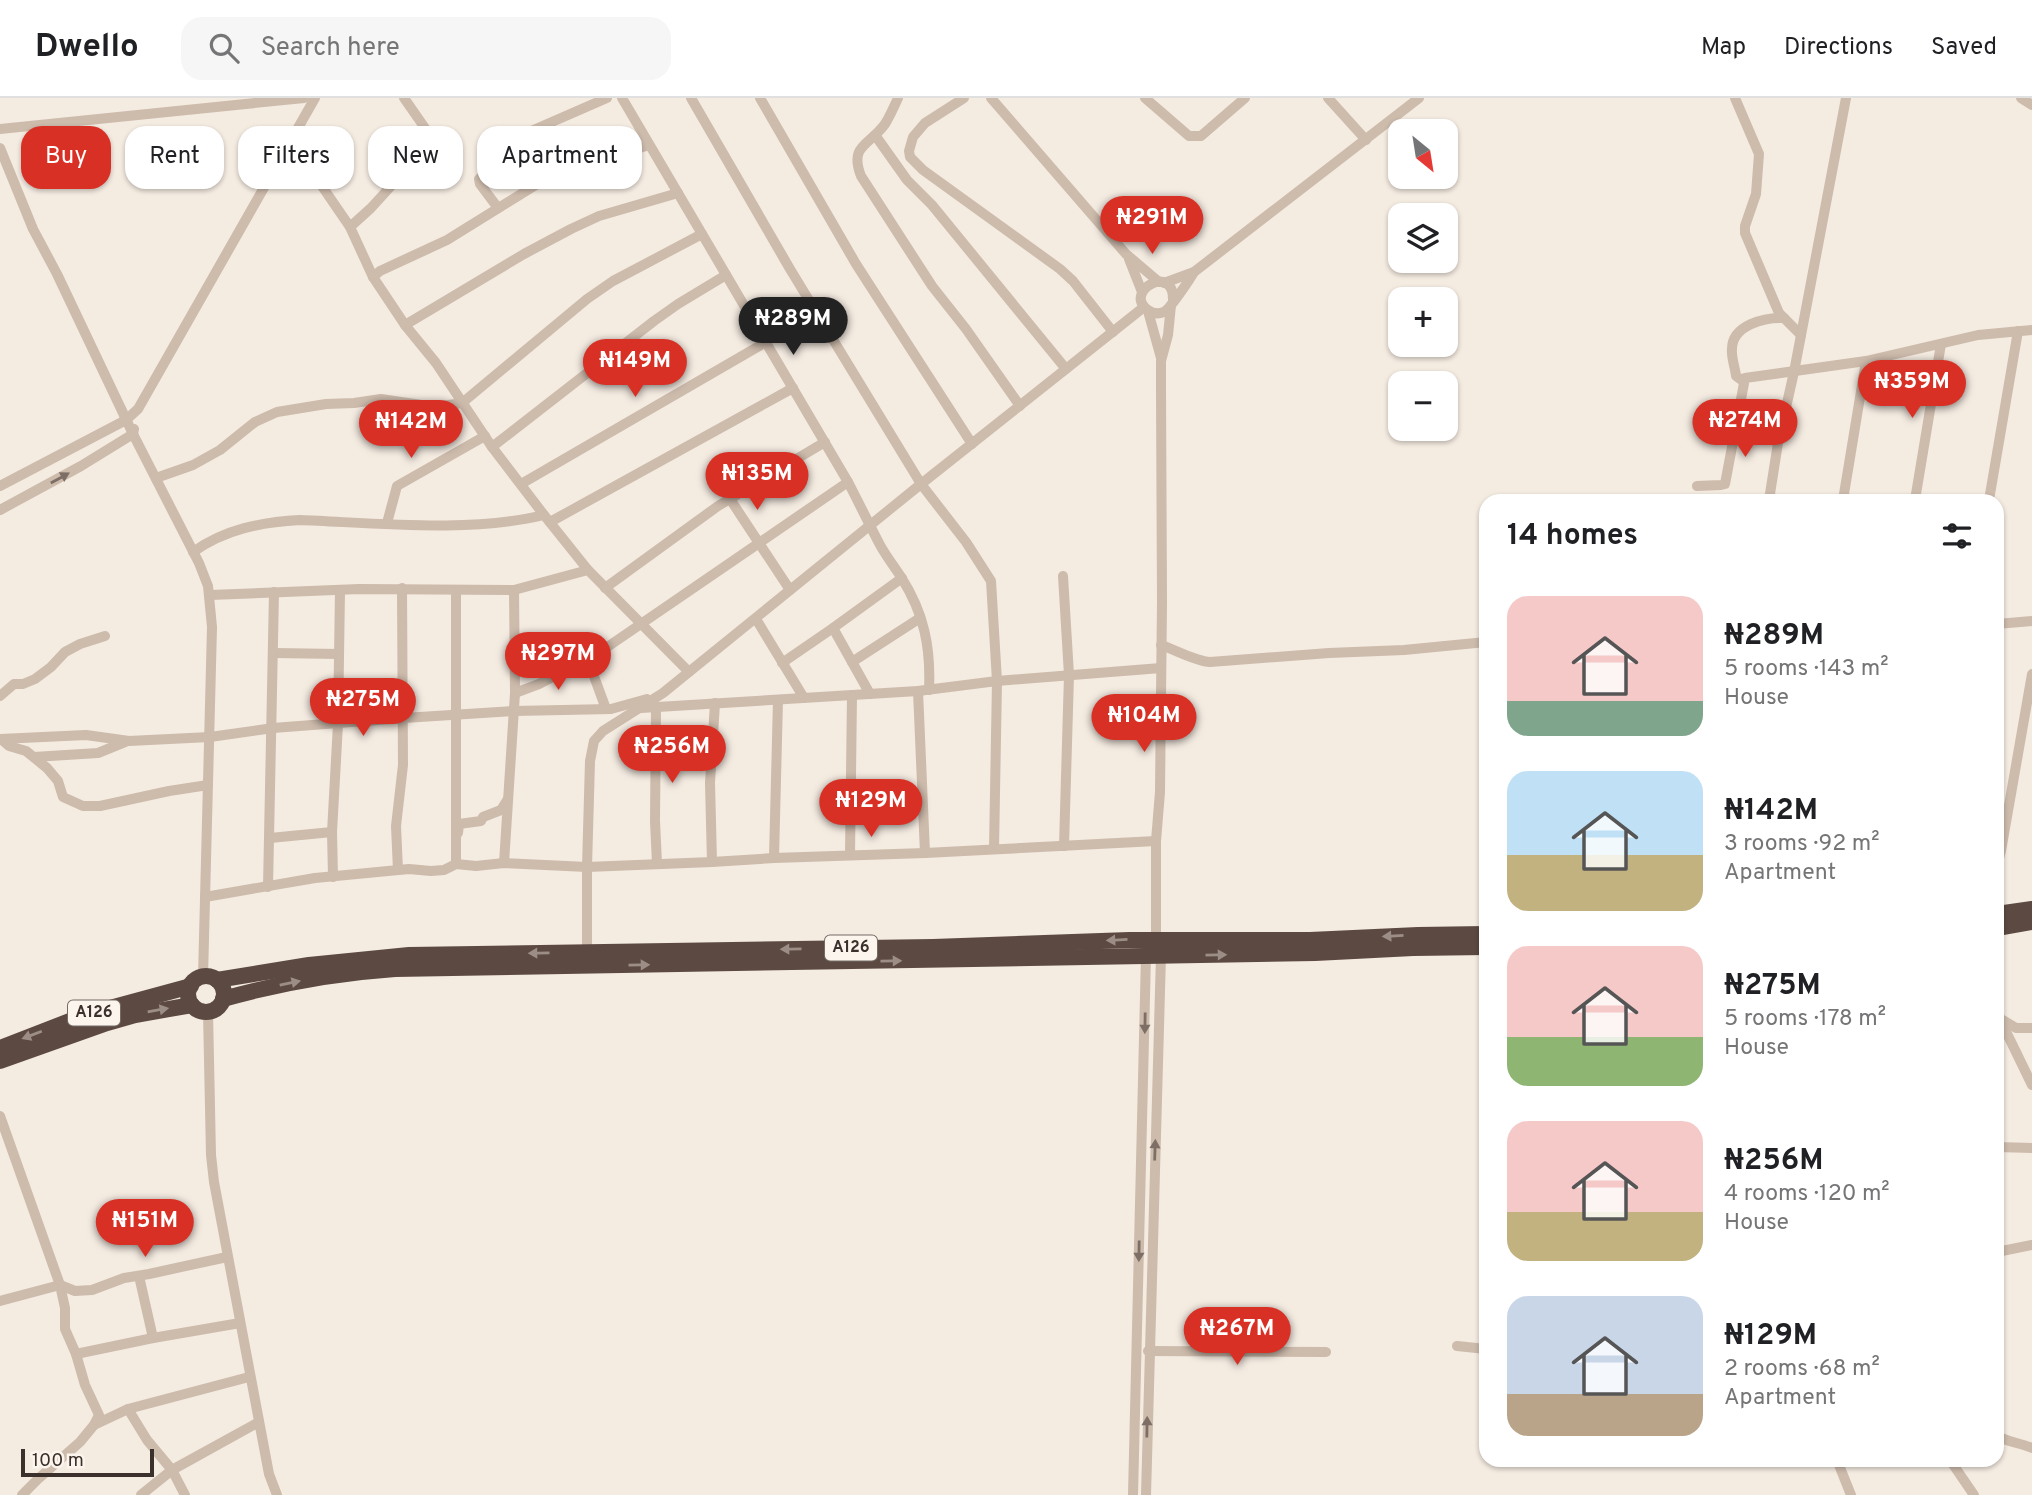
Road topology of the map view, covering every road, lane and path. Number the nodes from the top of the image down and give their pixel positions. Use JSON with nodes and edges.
{"nodes":[{"id":1,"x":304,"y":98,"type":"edge"},
{"id":2,"x":315,"y":98,"type":"edge"},
{"id":3,"x":404,"y":98,"type":"edge"},
{"id":4,"x":607,"y":98,"type":"edge"},
{"id":5,"x":622,"y":98,"type":"edge"},
{"id":6,"x":691,"y":98,"type":"edge"},
{"id":7,"x":760,"y":98,"type":"edge"},
{"id":8,"x":898,"y":98,"type":"edge"},
{"id":9,"x":964,"y":98,"type":"edge"},
{"id":10,"x":991,"y":98,"type":"edge"},
{"id":11,"x":1145,"y":98,"type":"edge"},
{"id":12,"x":1245,"y":98,"type":"edge"},
{"id":13,"x":1328,"y":98,"type":"edge"},
{"id":14,"x":1419,"y":98,"type":"edge"},
{"id":15,"x":1735,"y":98,"type":"edge"},
{"id":16,"x":1846,"y":98,"type":"edge"},
{"id":17,"x":2021,"y":98,"type":"edge"},
{"id":18,"x":2032,"y":105,"type":"edge"},
{"id":19,"x":299,"y":126,"type":"edge"},
{"id":20,"x":0,"y":129,"type":"edge"},
{"id":21,"x":875,"y":135,"type":"junction"},
{"id":22,"x":1366,"y":140,"type":"junction"},
{"id":23,"x":649,"y":145,"type":"junction"},
{"id":24,"x":0,"y":148,"type":"edge"},
{"id":25,"x":263,"y":189,"type":"edge"},
{"id":26,"x":324,"y":189,"type":"edge"},
{"id":27,"x":678,"y":193,"type":"junction"},
{"id":28,"x":498,"y":208,"type":"junction"},
{"id":29,"x":349,"y":227,"type":"junction"},
{"id":30,"x":702,"y":234,"type":"junction"},
{"id":31,"x":1126,"y":254,"type":"junction"},
{"id":32,"x":1195,"y":272,"type":"junction"},
{"id":33,"x":726,"y":275,"type":"junction"},
{"id":34,"x":373,"y":277,"type":"junction"},
{"id":35,"x":1161,"y":282,"type":"junction"},
{"id":36,"x":1142,"y":292,"type":"junction"},
{"id":37,"x":1172,"y":303,"type":"junction"},
{"id":38,"x":1146,"y":309,"type":"junction"},
{"id":39,"x":1784,"y":318,"type":"junction"},
{"id":40,"x":405,"y":325,"type":"junction"},
{"id":41,"x":2032,"y":330,"type":"edge"},
{"id":42,"x":2018,"y":331,"type":"junction"},
{"id":43,"x":1112,"y":332,"type":"junction"},
{"id":44,"x":1801,"y":335,"type":"junction"},
{"id":45,"x":766,"y":342,"type":"junction"},
{"id":46,"x":1941,"y":344,"type":"junction"},
{"id":47,"x":1161,"y":361,"type":"junction"},
{"id":48,"x":1866,"y":361,"type":"junction"},
{"id":49,"x":1066,"y":369,"type":"junction"},
{"id":50,"x":1794,"y":372,"type":"junction"},
{"id":51,"x":1743,"y":381,"type":"junction"},
{"id":52,"x":793,"y":388,"type":"junction"},
{"id":53,"x":462,"y":403,"type":"junction"},
{"id":54,"x":1020,"y":406,"type":"junction"},
{"id":55,"x":138,"y":409,"type":"junction"},
{"id":56,"x":126,"y":420,"type":"junction"},
{"id":57,"x":133,"y":434,"type":"junction"},
{"id":58,"x":485,"y":436,"type":"junction"},
{"id":59,"x":825,"y":442,"type":"junction"},
{"id":60,"x":972,"y":444,"type":"junction"},
{"id":61,"x":492,"y":447,"type":"junction"},
{"id":62,"x":155,"y":477,"type":"junction"},
{"id":63,"x":848,"y":482,"type":"junction"},
{"id":64,"x":521,"y":484,"type":"junction"},
{"id":65,"x":921,"y":484,"type":"junction"},
{"id":66,"x":0,"y":486,"type":"edge"},
{"id":67,"x":1697,"y":486,"type":"dead end"},
{"id":68,"x":1770,"y":494,"type":"edge"},
{"id":69,"x":1844,"y":494,"type":"edge"},
{"id":70,"x":1916,"y":494,"type":"edge"},
{"id":71,"x":1990,"y":494,"type":"edge"},
{"id":72,"x":730,"y":499,"type":"junction"},
{"id":73,"x":0,"y":510,"type":"edge"},
{"id":74,"x":547,"y":519,"type":"junction"},
{"id":75,"x":387,"y":523,"type":"junction"},
{"id":76,"x":871,"y":526,"type":"junction"},
{"id":77,"x":759,"y":543,"type":"junction"},
{"id":78,"x":194,"y":552,"type":"junction"},
{"id":79,"x":588,"y":570,"type":"junction"},
{"id":80,"x":1063,"y":576,"type":"dead end"},
{"id":81,"x":902,"y":578,"type":"junction"},
{"id":82,"x":402,"y":588,"type":"junction"},
{"id":83,"x":606,"y":588,"type":"junction"},
{"id":84,"x":340,"y":590,"type":"junction"},
{"id":85,"x":514,"y":590,"type":"junction"},
{"id":86,"x":790,"y":590,"type":"junction"},
{"id":87,"x":457,"y":591,"type":"junction"},
{"id":88,"x":274,"y":592,"type":"junction"},
{"id":89,"x":210,"y":595,"type":"junction"},
{"id":90,"x":920,"y":618,"type":"junction"},
{"id":91,"x":756,"y":619,"type":"junction"},
{"id":92,"x":2032,"y":621,"type":"edge"},
{"id":93,"x":2004,"y":623,"type":"edge"},
{"id":94,"x":641,"y":624,"type":"junction"},
{"id":95,"x":834,"y":628,"type":"junction"},
{"id":96,"x":105,"y":636,"type":"dead end"},
{"id":97,"x":1479,"y":643,"type":"edge"},
{"id":98,"x":1161,"y":645,"type":"junction"},
{"id":99,"x":274,"y":653,"type":"junction"},
{"id":100,"x":339,"y":654,"type":"junction"},
{"id":101,"x":588,"y":660,"type":"junction"},
{"id":102,"x":852,"y":662,"type":"junction"},
{"id":103,"x":782,"y":663,"type":"junction"},
{"id":104,"x":1161,"y":668,"type":"junction"},
{"id":105,"x":689,"y":672,"type":"junction"},
{"id":106,"x":2032,"y":674,"type":"edge"},
{"id":107,"x":1069,"y":675,"type":"junction"},
{"id":108,"x":997,"y":681,"type":"junction"},
{"id":109,"x":923,"y":691,"type":"junction"},
{"id":110,"x":515,"y":693,"type":"junction"},
{"id":111,"x":663,"y":693,"type":"junction"},
{"id":112,"x":870,"y":694,"type":"junction"},
{"id":113,"x":852,"y":695,"type":"junction"},
{"id":114,"x":0,"y":696,"type":"edge"},
{"id":115,"x":804,"y":698,"type":"junction"},
{"id":116,"x":778,"y":700,"type":"junction"},
{"id":117,"x":715,"y":703,"type":"junction"},
{"id":118,"x":656,"y":707,"type":"junction"},
{"id":119,"x":640,"y":708,"type":"junction"},
{"id":120,"x":606,"y":709,"type":"junction"},
{"id":121,"x":514,"y":711,"type":"junction"},
{"id":122,"x":457,"y":715,"type":"junction"},
{"id":123,"x":404,"y":718,"type":"junction"},
{"id":124,"x":338,"y":724,"type":"junction"},
{"id":125,"x":273,"y":728,"type":"junction"},
{"id":126,"x":209,"y":737,"type":"junction"},
{"id":127,"x":0,"y":739,"type":"edge"},
{"id":128,"x":127,"y":741,"type":"junction"},
{"id":129,"x":34,"y":757,"type":"junction"},
{"id":130,"x":208,"y":785,"type":"junction"},
{"id":131,"x":509,"y":797,"type":"junction"},
{"id":132,"x":2004,"y":805,"type":"edge"},
{"id":133,"x":332,"y":832,"type":"junction"},
{"id":134,"x":270,"y":838,"type":"junction"},
{"id":135,"x":1156,"y":841,"type":"junction"},
{"id":136,"x":1064,"y":846,"type":"junction"},
{"id":137,"x":994,"y":849,"type":"junction"},
{"id":138,"x":925,"y":853,"type":"junction"},
{"id":139,"x":850,"y":855,"type":"junction"},
{"id":140,"x":775,"y":858,"type":"junction"},
{"id":141,"x":712,"y":862,"type":"junction"},
{"id":142,"x":504,"y":863,"type":"junction"},
{"id":143,"x":456,"y":864,"type":"junction"},
{"id":144,"x":657,"y":864,"type":"junction"},
{"id":145,"x":587,"y":867,"type":"junction"},
{"id":146,"x":398,"y":870,"type":"junction"},
{"id":147,"x":333,"y":877,"type":"junction"},
{"id":148,"x":268,"y":887,"type":"junction"},
{"id":149,"x":205,"y":897,"type":"junction"},
{"id":150,"x":2032,"y":909,"type":"edge"},
{"id":151,"x":2004,"y":913,"type":"edge"},
{"id":152,"x":2032,"y":922,"type":"edge"},
{"id":153,"x":2004,"y":927,"type":"edge"},
{"id":154,"x":1479,"y":934,"type":"edge"},
{"id":155,"x":1479,"y":947,"type":"edge"},
{"id":156,"x":1155,"y":950,"type":"junction"},
{"id":157,"x":587,"y":952,"type":"junction"},
{"id":158,"x":203,"y":981,"type":"junction"},
{"id":159,"x":223,"y":999,"type":"junction"},
{"id":160,"x":192,"y":1005,"type":"junction"},
{"id":161,"x":208,"y":1012,"type":"junction"},
{"id":162,"x":2004,"y":1021,"type":"edge"},
{"id":163,"x":2032,"y":1028,"type":"edge"},
{"id":164,"x":2004,"y":1031,"type":"edge"},
{"id":165,"x":0,"y":1048,"type":"edge"},
{"id":166,"x":0,"y":1061,"type":"edge"},
{"id":167,"x":2032,"y":1085,"type":"edge"},
{"id":168,"x":0,"y":1116,"type":"edge"},
{"id":169,"x":2004,"y":1147,"type":"edge"},
{"id":170,"x":2032,"y":1148,"type":"edge"},
{"id":171,"x":2032,"y":1245,"type":"edge"},
{"id":172,"x":2004,"y":1251,"type":"edge"},
{"id":173,"x":227,"y":1257,"type":"junction"},
{"id":174,"x":139,"y":1276,"type":"junction"},
{"id":175,"x":60,"y":1285,"type":"junction"},
{"id":176,"x":0,"y":1301,"type":"edge"},
{"id":177,"x":240,"y":1324,"type":"junction"},
{"id":178,"x":153,"y":1338,"type":"junction"},
{"id":179,"x":1457,"y":1346,"type":"dead end"},
{"id":180,"x":1479,"y":1348,"type":"edge"},
{"id":181,"x":1149,"y":1350,"type":"junction"},
{"id":182,"x":1326,"y":1352,"type":"dead end"},
{"id":183,"x":76,"y":1354,"type":"junction"},
{"id":184,"x":250,"y":1377,"type":"junction"},
{"id":185,"x":128,"y":1409,"type":"junction"},
{"id":186,"x":259,"y":1422,"type":"junction"},
{"id":187,"x":94,"y":1425,"type":"junction"},
{"id":188,"x":2004,"y":1440,"type":"edge"},
{"id":189,"x":2032,"y":1448,"type":"edge"},
{"id":190,"x":1840,"y":1467,"type":"edge"},
{"id":191,"x":1955,"y":1467,"type":"edge"},
{"id":192,"x":172,"y":1470,"type":"junction"},
{"id":193,"x":22,"y":1495,"type":"edge"},
{"id":194,"x":141,"y":1495,"type":"edge"},
{"id":195,"x":186,"y":1495,"type":"edge"},
{"id":196,"x":277,"y":1495,"type":"edge"},
{"id":197,"x":1133,"y":1495,"type":"edge"},
{"id":198,"x":1146,"y":1495,"type":"edge"},
{"id":199,"x":1851,"y":1495,"type":"edge"},
{"id":200,"x":1974,"y":1495,"type":"edge"}],
"edges":[{"from":1,"to":20,"type":"street"},
{"from":2,"to":19,"type":"street"},
{"from":3,"to":29,"type":"street"},
{"from":4,"to":28,"type":"street"},
{"from":5,"to":23,"type":"street"},
{"from":6,"to":65,"type":"street"},
{"from":7,"to":60,"type":"street"},
{"from":8,"to":21,"type":"street"},
{"from":9,"to":43,"type":"street"},
{"from":10,"to":31,"type":"street"},
{"from":11,"to":12,"type":"street"},
{"from":13,"to":22,"type":"street"},
{"from":14,"to":22,"type":"street"},
{"from":15,"to":39,"type":"street"},
{"from":16,"to":44,"type":"street"},
{"from":17,"to":18,"type":"street"},
{"from":21,"to":49,"type":"street"},
{"from":21,"to":54,"type":"street"},
{"from":22,"to":32,"type":"street"},
{"from":23,"to":27,"type":"street"},
{"from":23,"to":28,"type":"street"},
{"from":24,"to":56,"type":"street"},
{"from":25,"to":55,"type":"street"},
{"from":26,"to":29,"type":"street"},
{"from":27,"to":30,"type":"street"},
{"from":27,"to":40,"type":"street"},
{"from":28,"to":34,"type":"street"},
{"from":29,"to":34,"type":"street"},
{"from":30,"to":33,"type":"street"},
{"from":30,"to":53,"type":"street"},
{"from":31,"to":35,"type":"street"},
{"from":31,"to":36,"type":"street"},
{"from":32,"to":35,"type":"street"},
{"from":32,"to":37,"type":"street"},
{"from":33,"to":45,"type":"street"},
{"from":33,"to":61,"type":"street"},
{"from":34,"to":40,"type":"street"},
{"from":35,"to":36,"type":"street"},
{"from":35,"to":37,"type":"street"},
{"from":36,"to":38,"type":"street"},
{"from":37,"to":38,"type":"street"},
{"from":37,"to":47,"type":"street"},
{"from":38,"to":43,"type":"street"},
{"from":38,"to":47,"type":"street"},
{"from":39,"to":44,"type":"street"},
{"from":39,"to":51,"type":"street"},
{"from":40,"to":53,"type":"street"},
{"from":41,"to":42,"type":"street"},
{"from":42,"to":46,"type":"street"},
{"from":42,"to":71,"type":"street"},
{"from":43,"to":49,"type":"street"},
{"from":44,"to":50,"type":"street"},
{"from":45,"to":52,"type":"street"},
{"from":45,"to":64,"type":"street"},
{"from":46,"to":48,"type":"street"},
{"from":46,"to":70,"type":"street"},
{"from":47,"to":98,"type":"street"},
{"from":48,"to":50,"type":"street"},
{"from":48,"to":69,"type":"street"},
{"from":49,"to":54,"type":"street"},
{"from":50,"to":51,"type":"street"},
{"from":50,"to":68,"type":"street"},
{"from":51,"to":67,"type":"street"},
{"from":52,"to":59,"type":"street"},
{"from":52,"to":74,"type":"street"},
{"from":53,"to":58,"type":"street"},
{"from":53,"to":62,"type":"street"},
{"from":54,"to":60,"type":"street"},
{"from":55,"to":56,"type":"street"},
{"from":55,"to":57,"type":"street"},
{"from":56,"to":57,"type":"street"},
{"from":56,"to":66,"type":"street"},
{"from":57,"to":62,"type":"street"},
{"from":73,"to":57,"type":"street","one_way":true},
{"from":58,"to":61,"type":"street"},
{"from":58,"to":75,"type":"street"},
{"from":59,"to":63,"type":"street"},
{"from":59,"to":72,"type":"street"},
{"from":60,"to":65,"type":"street"},
{"from":61,"to":64,"type":"street"},
{"from":62,"to":78,"type":"street"},
{"from":63,"to":76,"type":"street"},
{"from":63,"to":77,"type":"street"},
{"from":64,"to":74,"type":"street"},
{"from":65,"to":76,"type":"street"},
{"from":65,"to":108,"type":"street"},
{"from":72,"to":77,"type":"street"},
{"from":72,"to":83,"type":"street"},
{"from":74,"to":75,"type":"street"},
{"from":74,"to":79,"type":"street"},
{"from":75,"to":78,"type":"street"},
{"from":76,"to":81,"type":"street"},
{"from":76,"to":86,"type":"street"},
{"from":77,"to":86,"type":"street"},
{"from":77,"to":94,"type":"street"},
{"from":78,"to":89,"type":"street"},
{"from":79,"to":83,"type":"street"},
{"from":79,"to":85,"type":"street"},
{"from":80,"to":107,"type":"street"},
{"from":81,"to":90,"type":"street"},
{"from":81,"to":95,"type":"street"},
{"from":82,"to":84,"type":"street"},
{"from":82,"to":87,"type":"street"},
{"from":82,"to":123,"type":"street"},
{"from":83,"to":94,"type":"street"},
{"from":84,"to":88,"type":"street"},
{"from":84,"to":100,"type":"street"},
{"from":85,"to":87,"type":"street"},
{"from":85,"to":110,"type":"street"},
{"from":86,"to":91,"type":"street"},
{"from":87,"to":122,"type":"street"},
{"from":88,"to":89,"type":"street"},
{"from":88,"to":99,"type":"street"},
{"from":89,"to":126,"type":"street"},
{"from":90,"to":102,"type":"street"},
{"from":90,"to":109,"type":"street"},
{"from":91,"to":103,"type":"street"},
{"from":91,"to":105,"type":"street"},
{"from":92,"to":93,"type":"street"},
{"from":94,"to":101,"type":"street"},
{"from":94,"to":105,"type":"street"},
{"from":95,"to":102,"type":"street"},
{"from":95,"to":103,"type":"street"},
{"from":96,"to":114,"type":"street"},
{"from":97,"to":98,"type":"street"},
{"from":98,"to":104,"type":"street"},
{"from":99,"to":100,"type":"street"},
{"from":99,"to":125,"type":"street"},
{"from":100,"to":124,"type":"street"},
{"from":101,"to":110,"type":"street"},
{"from":101,"to":120,"type":"street"},
{"from":102,"to":112,"type":"street"},
{"from":103,"to":115,"type":"street"},
{"from":104,"to":107,"type":"street"},
{"from":104,"to":135,"type":"street"},
{"from":105,"to":111,"type":"street"},
{"from":106,"to":132,"type":"street"},
{"from":107,"to":108,"type":"street"},
{"from":107,"to":136,"type":"street"},
{"from":108,"to":109,"type":"street"},
{"from":108,"to":137,"type":"street"},
{"from":109,"to":112,"type":"street"},
{"from":109,"to":138,"type":"street"},
{"from":110,"to":121,"type":"street"},
{"from":111,"to":119,"type":"street"},
{"from":111,"to":120,"type":"street"},
{"from":112,"to":113,"type":"street"},
{"from":113,"to":115,"type":"street"},
{"from":113,"to":139,"type":"street"},
{"from":115,"to":116,"type":"street"},
{"from":116,"to":117,"type":"street"},
{"from":116,"to":140,"type":"street"},
{"from":117,"to":118,"type":"street"},
{"from":117,"to":141,"type":"street"},
{"from":118,"to":119,"type":"street"},
{"from":118,"to":144,"type":"street"},
{"from":119,"to":145,"type":"street"},
{"from":120,"to":121,"type":"street"},
{"from":121,"to":122,"type":"street"},
{"from":121,"to":131,"type":"street"},
{"from":122,"to":123,"type":"street"},
{"from":122,"to":143,"type":"street"},
{"from":123,"to":124,"type":"street"},
{"from":123,"to":146,"type":"street"},
{"from":124,"to":125,"type":"street"},
{"from":124,"to":133,"type":"street"},
{"from":125,"to":126,"type":"street"},
{"from":125,"to":134,"type":"street"},
{"from":126,"to":128,"type":"street"},
{"from":126,"to":130,"type":"street"},
{"from":127,"to":128,"type":"street"},
{"from":127,"to":129,"type":"street"},
{"from":128,"to":129,"type":"street"},
{"from":129,"to":130,"type":"street"},
{"from":130,"to":149,"type":"street"},
{"from":131,"to":142,"type":"street"},
{"from":131,"to":143,"type":"street"},
{"from":133,"to":134,"type":"street"},
{"from":133,"to":147,"type":"street"},
{"from":134,"to":148,"type":"street"},
{"from":135,"to":136,"type":"street"},
{"from":135,"to":156,"type":"street"},
{"from":136,"to":137,"type":"street"},
{"from":137,"to":138,"type":"street"},
{"from":138,"to":139,"type":"street"},
{"from":139,"to":140,"type":"street"},
{"from":140,"to":141,"type":"street"},
{"from":141,"to":144,"type":"street"},
{"from":142,"to":143,"type":"street"},
{"from":142,"to":145,"type":"street"},
{"from":143,"to":146,"type":"street"},
{"from":144,"to":145,"type":"street"},
{"from":145,"to":157,"type":"street"},
{"from":146,"to":147,"type":"street"},
{"from":147,"to":148,"type":"street"},
{"from":148,"to":149,"type":"street"},
{"from":149,"to":158,"type":"street"},
{"from":150,"to":151,"type":"highway"},
{"from":152,"to":153,"type":"highway"},
{"from":154,"to":156,"type":"highway","number":"A126","one_way":true},
{"from":156,"to":155,"type":"highway","number":"A126","one_way":true},
{"from":156,"to":157,"type":"highway","number":"A126","one_way":true},
{"from":159,"to":156,"type":"highway","number":"A126","one_way":true},
{"from":181,"to":156,"type":"street","one_way":true},
{"from":156,"to":197,"type":"street","one_way":true},
{"from":157,"to":158,"type":"highway","number":"A126","one_way":true},
{"from":158,"to":159,"type":"highway"},
{"from":158,"to":160,"type":"highway"},
{"from":158,"to":165,"type":"highway","number":"A126","one_way":true},
{"from":159,"to":161,"type":"highway","number":"A126"},
{"from":160,"to":161,"type":"highway"},
{"from":166,"to":160,"type":"highway","number":"A126","one_way":true},
{"from":161,"to":173,"type":"street"},
{"from":162,"to":163,"type":"street"},
{"from":164,"to":167,"type":"street"},
{"from":168,"to":175,"type":"street"},
{"from":169,"to":170,"type":"street"},
{"from":171,"to":172,"type":"street"},
{"from":173,"to":174,"type":"street"},
{"from":173,"to":177,"type":"street"},
{"from":174,"to":175,"type":"street"},
{"from":174,"to":178,"type":"street"},
{"from":175,"to":176,"type":"street"},
{"from":175,"to":183,"type":"street"},
{"from":177,"to":178,"type":"street"},
{"from":177,"to":184,"type":"street"},
{"from":178,"to":183,"type":"street"},
{"from":179,"to":180,"type":"street"},
{"from":181,"to":182,"type":"street"},
{"from":198,"to":181,"type":"street","one_way":true},
{"from":183,"to":187,"type":"street"},
{"from":184,"to":185,"type":"street"},
{"from":184,"to":186,"type":"street"},
{"from":185,"to":187,"type":"street"},
{"from":185,"to":192,"type":"street"},
{"from":186,"to":192,"type":"street"},
{"from":186,"to":196,"type":"street"},
{"from":187,"to":193,"type":"street"},
{"from":188,"to":189,"type":"street"},
{"from":190,"to":199,"type":"street"},
{"from":191,"to":200,"type":"street"},
{"from":192,"to":194,"type":"street"},
{"from":192,"to":195,"type":"street"}]}
